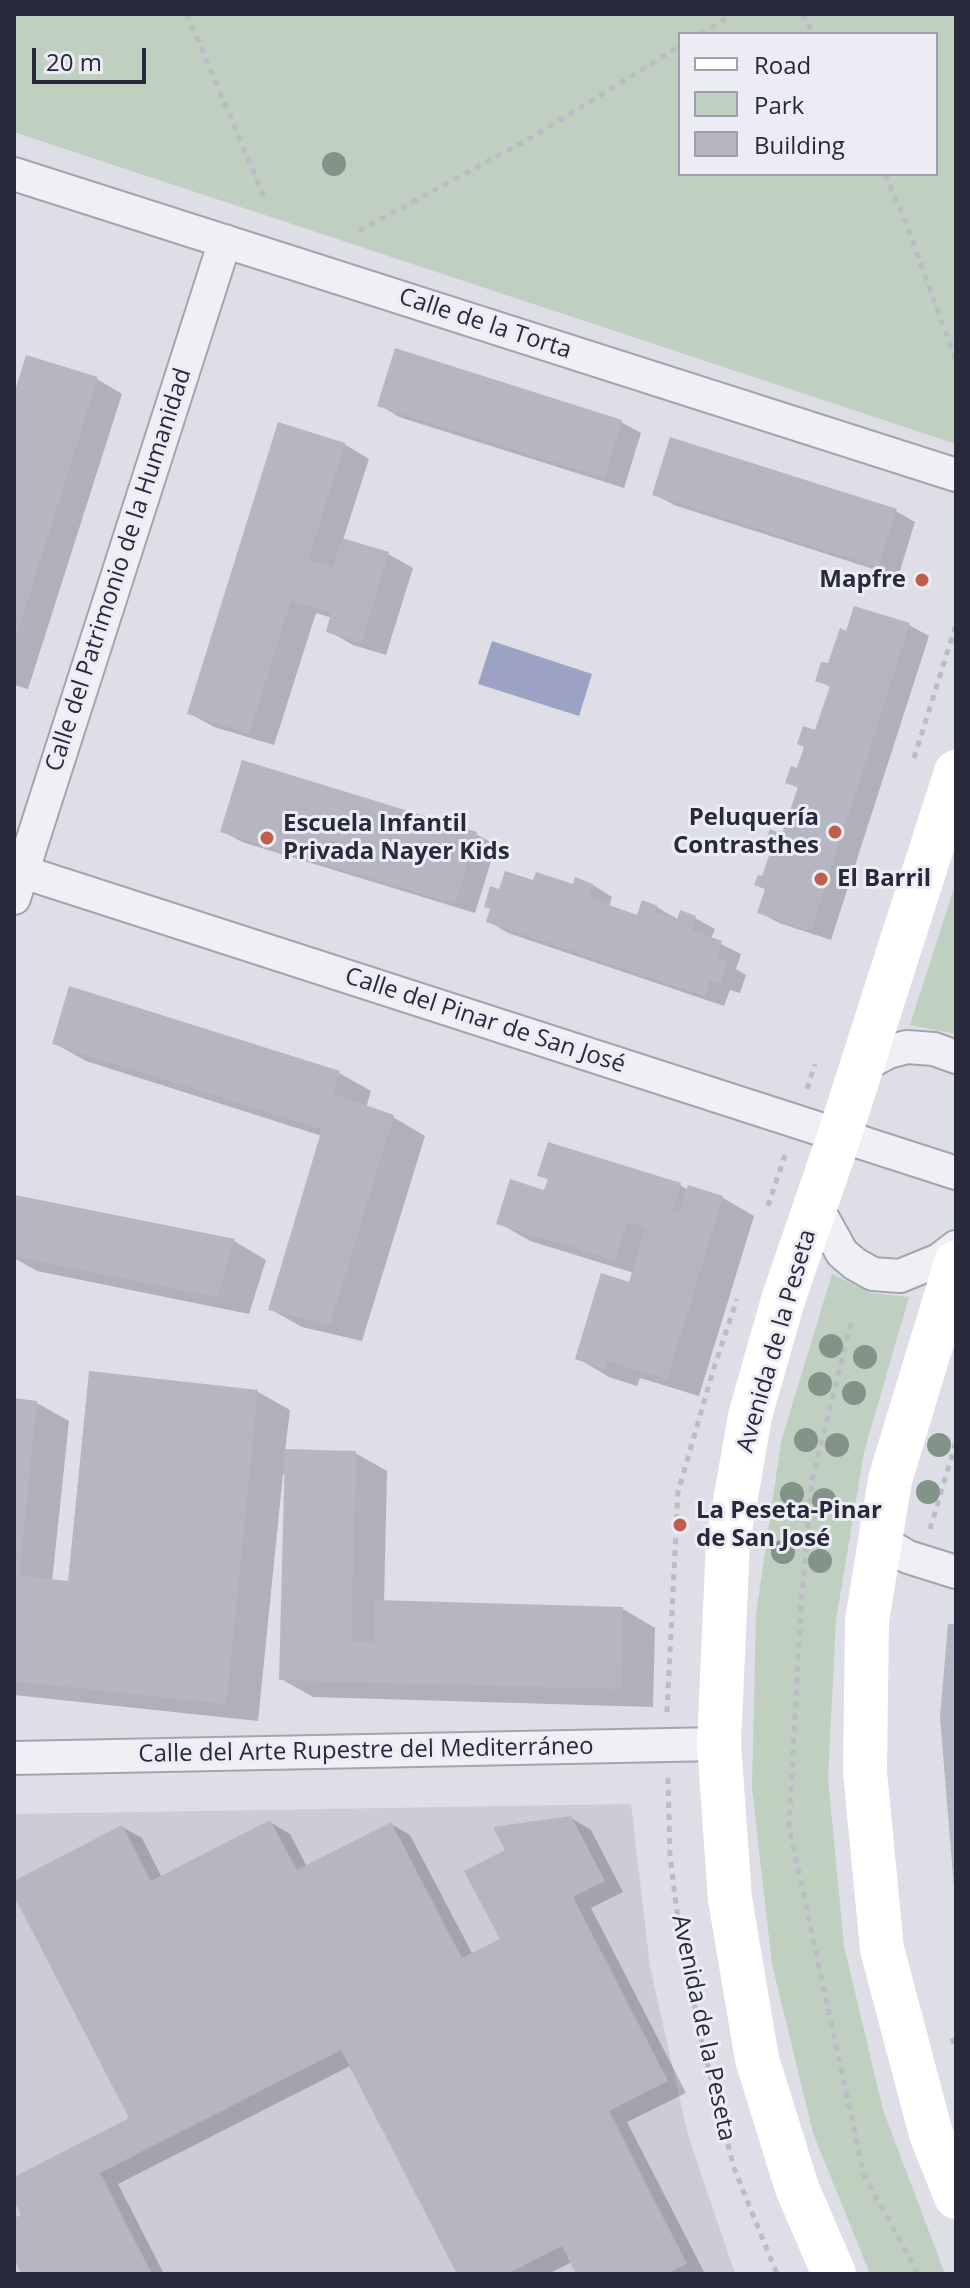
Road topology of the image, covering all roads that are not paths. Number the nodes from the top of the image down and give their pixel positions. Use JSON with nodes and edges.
{"nodes":[{"id":1,"x":14,"y":174,"type":"edge"},
{"id":2,"x":225,"y":241,"type":"junction"},
{"id":3,"x":956,"y":475,"type":"edge"},
{"id":4,"x":956,"y":772,"type":"edge"},
{"id":5,"x":17,"y":879,"type":"edge"},
{"id":6,"x":956,"y":1057,"type":"edge"},
{"id":7,"x":861,"y":1067,"type":"junction"},
{"id":8,"x":839,"y":1137,"type":"junction"},
{"id":9,"x":956,"y":1173,"type":"edge"},
{"id":10,"x":816,"y":1206,"type":"junction"},
{"id":11,"x":956,"y":1247,"type":"edge"},
{"id":12,"x":956,"y":1263,"type":"edge"},
{"id":13,"x":879,"y":1540,"type":"junction"},
{"id":14,"x":956,"y":1572,"type":"edge"},
{"id":15,"x":719,"y":1744,"type":"junction"},
{"id":16,"x":14,"y":1758,"type":"edge"},
{"id":17,"x":956,"y":2197,"type":"edge"},
{"id":18,"x":834,"y":2274,"type":"edge"}],
"edges":[{"from":1,"to":2,"type":"street","name":"Calle de la Torta"},
{"from":2,"to":3,"type":"street","name":"Calle de la Torta"},
{"from":2,"to":5,"type":"street","name":"Calle del Patrimonio de la Humanidad"},
{"from":4,"to":7,"type":"street","name":"Avenida de la Peseta"},
{"from":5,"to":8,"type":"street","name":"Calle del Pinar de San José"},
{"from":6,"to":7,"type":"street"},
{"from":7,"to":8,"type":"street","name":"Avenida de la Peseta"},
{"from":8,"to":9,"type":"street","name":"Calle del Pinar de San José"},
{"from":8,"to":10,"type":"street","name":"Avenida de la Peseta"},
{"from":10,"to":11,"type":"street","name":"Avenida de la Peseta"},
{"from":10,"to":15,"type":"street","name":"Avenida de la Peseta"},
{"from":12,"to":13,"type":"street"},
{"from":13,"to":14,"type":"street"},
{"from":13,"to":17,"type":"street"},
{"from":15,"to":16,"type":"street","name":"Calle del Arte Rupestre del Mediterráneo"},
{"from":15,"to":18,"type":"street","name":"Avenida de la Peseta"}]}
